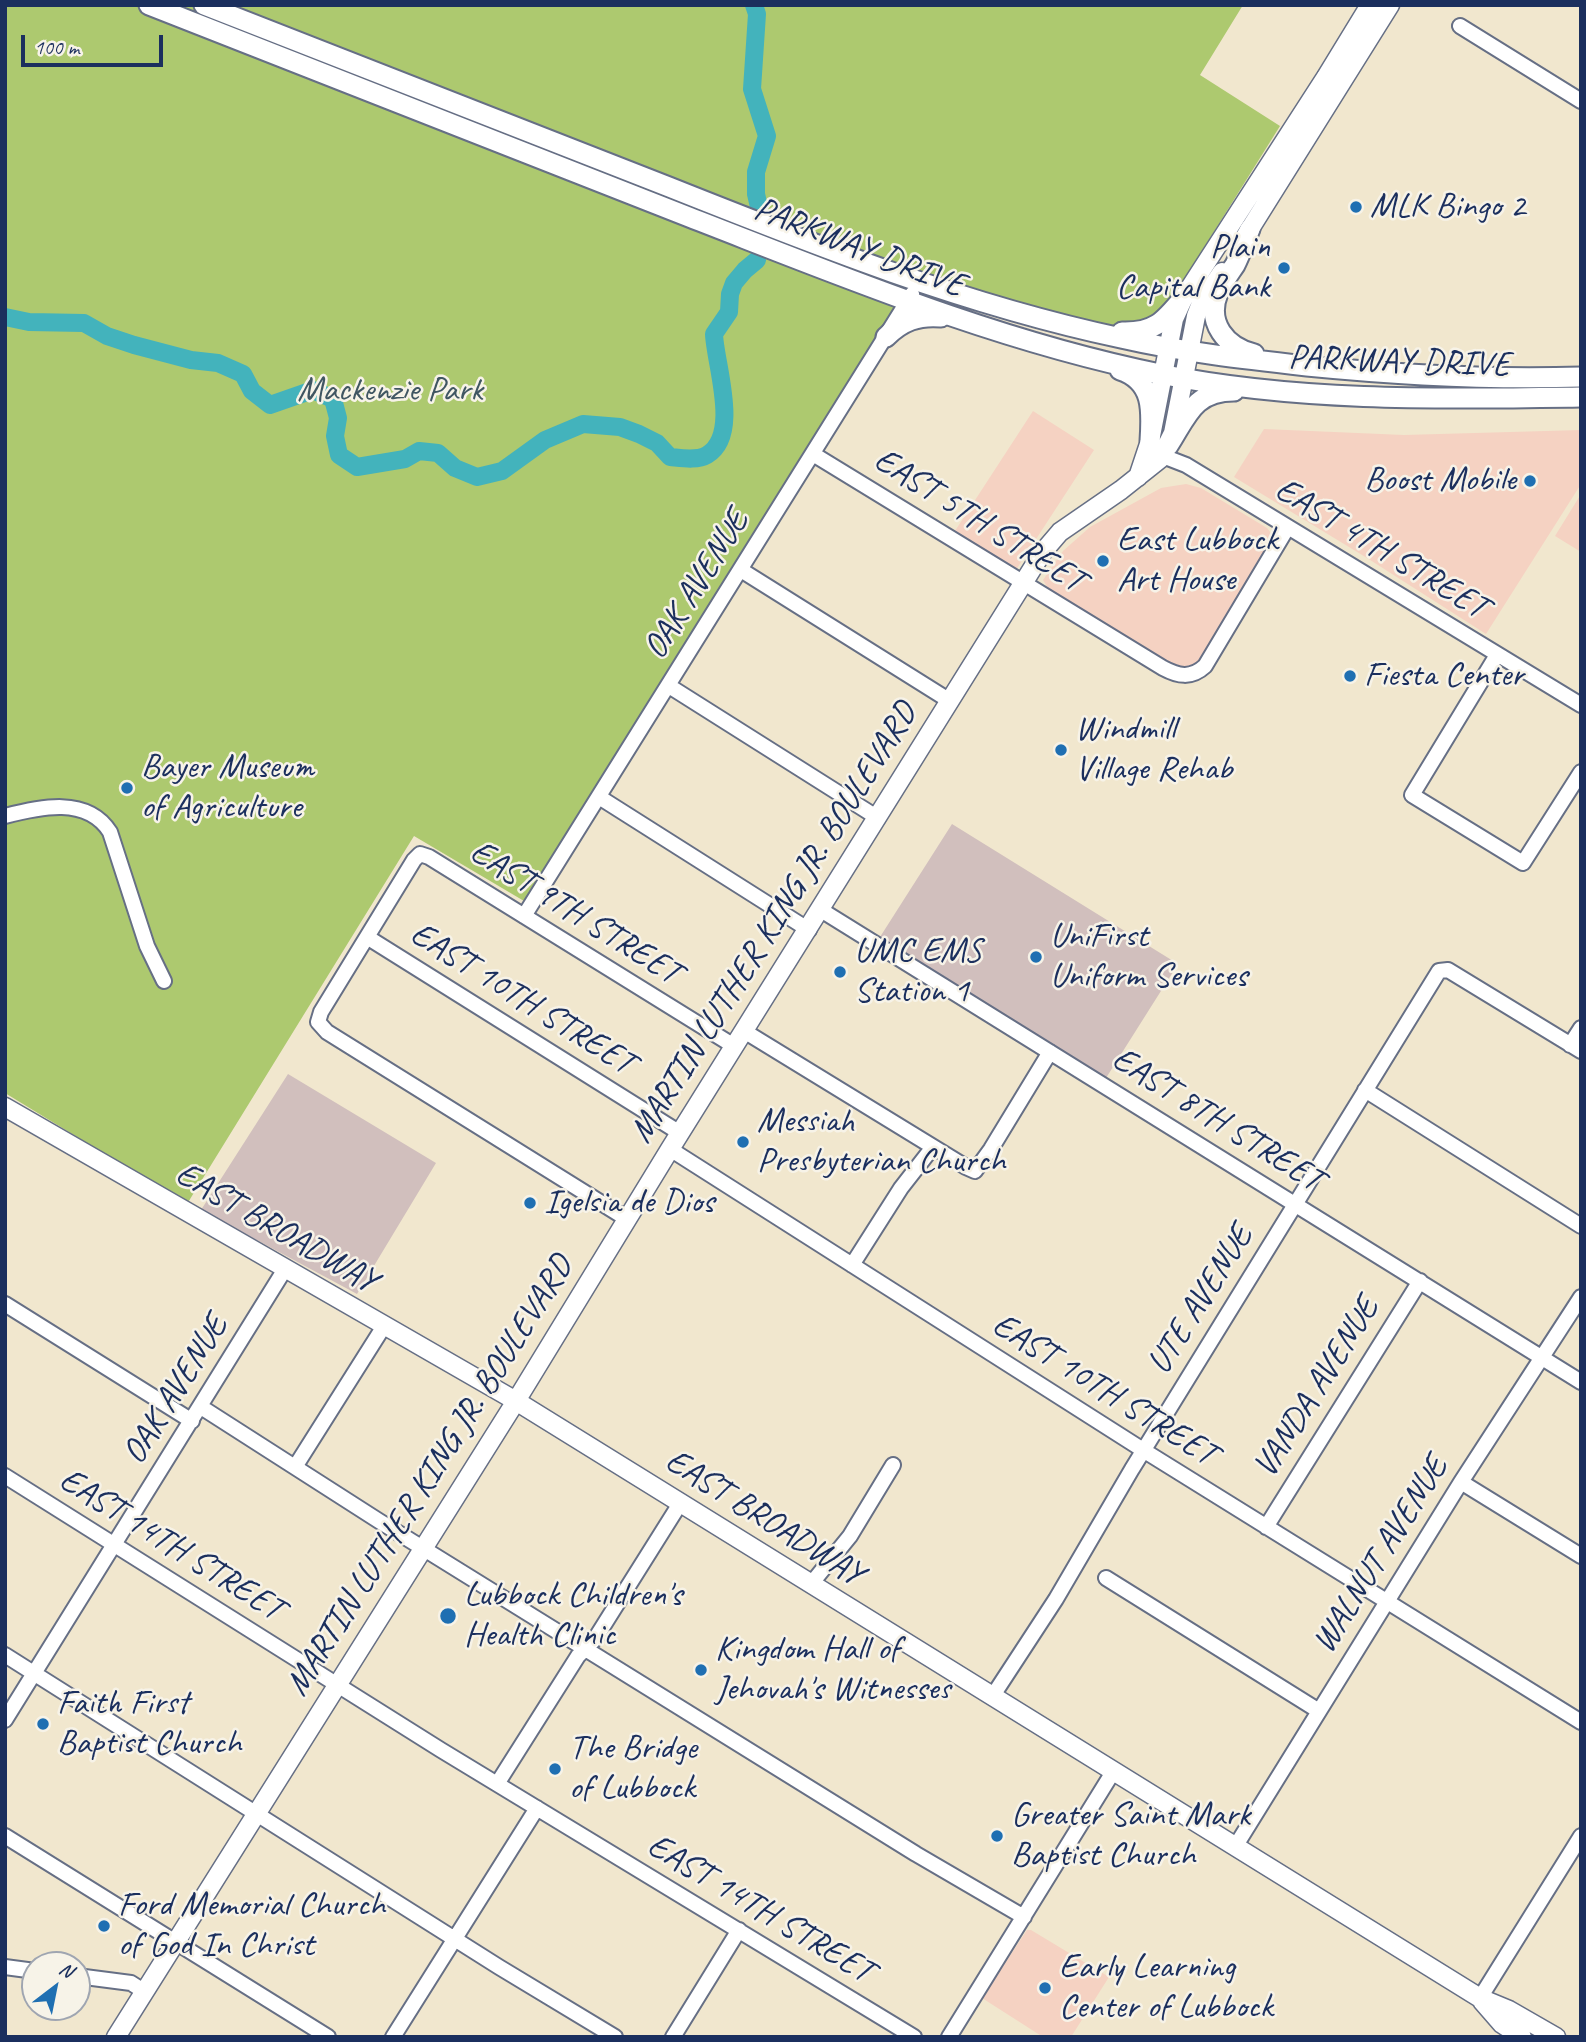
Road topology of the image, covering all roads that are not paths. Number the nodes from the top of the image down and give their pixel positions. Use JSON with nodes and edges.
{"nodes":[{"id":1,"x":149,"y":5,"type":"edge"},
{"id":2,"x":204,"y":5,"type":"edge"},
{"id":3,"x":1370,"y":5,"type":"edge"},
{"id":4,"x":1390,"y":5,"type":"edge"},
{"id":5,"x":1460,"y":26,"type":"dead end"},
{"id":6,"x":1581,"y":101,"type":"edge"},
{"id":7,"x":1250,"y":229,"type":"junction"},
{"id":8,"x":919,"y":283,"type":"junction"},
{"id":9,"x":1184,"y":297,"type":"junction"},
{"id":10,"x":908,"y":301,"type":"junction"},
{"id":11,"x":959,"y":320,"type":"junction"},
{"id":12,"x":1074,"y":327,"type":"junction"},
{"id":13,"x":886,"y":337,"type":"junction"},
{"id":14,"x":1043,"y":345,"type":"junction"},
{"id":15,"x":1168,"y":348,"type":"junction"},
{"id":16,"x":1189,"y":351,"type":"junction"},
{"id":17,"x":1292,"y":364,"type":"junction"},
{"id":18,"x":1163,"y":374,"type":"junction"},
{"id":19,"x":1184,"y":377,"type":"junction"},
{"id":20,"x":1581,"y":377,"type":"edge"},
{"id":21,"x":1277,"y":390,"type":"junction"},
{"id":22,"x":1581,"y":397,"type":"edge"},
{"id":23,"x":1157,"y":448,"type":"junction"},
{"id":24,"x":813,"y":454,"type":"junction"},
{"id":25,"x":1288,"y":527,"type":"junction"},
{"id":26,"x":741,"y":570,"type":"junction"},
{"id":27,"x":1023,"y":584,"type":"junction"},
{"id":28,"x":1497,"y":655,"type":"junction"},
{"id":29,"x":668,"y":686,"type":"junction"},
{"id":30,"x":950,"y":701,"type":"junction"},
{"id":31,"x":1581,"y":705,"type":"edge"},
{"id":32,"x":1581,"y":772,"type":"edge"},
{"id":33,"x":599,"y":797,"type":"junction"},
{"id":34,"x":5,"y":816,"type":"edge"},
{"id":35,"x":878,"y":818,"type":"junction"},
{"id":36,"x":821,"y":910,"type":"junction"},
{"id":37,"x":524,"y":916,"type":"junction"},
{"id":38,"x":809,"y":929,"type":"junction"},
{"id":39,"x":367,"y":937,"type":"junction"},
{"id":40,"x":164,"y":981,"type":"dead end"},
{"id":41,"x":1581,"y":1028,"type":"edge"},
{"id":42,"x":744,"y":1031,"type":"junction"},
{"id":43,"x":734,"y":1046,"type":"junction"},
{"id":44,"x":1576,"y":1048,"type":"edge"},
{"id":45,"x":1050,"y":1052,"type":"junction"},
{"id":46,"x":1365,"y":1090,"type":"junction"},
{"id":47,"x":5,"y":1107,"type":"edge"},
{"id":48,"x":680,"y":1133,"type":"junction"},
{"id":49,"x":933,"y":1147,"type":"junction"},
{"id":50,"x":670,"y":1149,"type":"junction"},
{"id":51,"x":1295,"y":1204,"type":"junction"},
{"id":52,"x":627,"y":1219,"type":"junction"},
{"id":53,"x":1581,"y":1226,"type":"edge"},
{"id":54,"x":852,"y":1265,"type":"junction"},
{"id":55,"x":285,"y":1269,"type":"junction"},
{"id":56,"x":1420,"y":1281,"type":"junction"},
{"id":57,"x":1581,"y":1297,"type":"edge"},
{"id":58,"x":5,"y":1304,"type":"edge"},
{"id":59,"x":384,"y":1326,"type":"junction"},
{"id":60,"x":1541,"y":1357,"type":"junction"},
{"id":61,"x":1581,"y":1382,"type":"edge"},
{"id":62,"x":516,"y":1402,"type":"junction"},
{"id":63,"x":201,"y":1407,"type":"junction"},
{"id":64,"x":192,"y":1421,"type":"junction"},
{"id":65,"x":1143,"y":1451,"type":"junction"},
{"id":66,"x":892,"y":1465,"type":"dead end"},
{"id":67,"x":295,"y":1467,"type":"junction"},
{"id":68,"x":5,"y":1476,"type":"edge"},
{"id":69,"x":1461,"y":1482,"type":"junction"},
{"id":70,"x":681,"y":1502,"type":"junction"},
{"id":71,"x":1266,"y":1527,"type":"junction"},
{"id":72,"x":114,"y":1545,"type":"junction"},
{"id":73,"x":423,"y":1548,"type":"junction"},
{"id":74,"x":1581,"y":1556,"type":"edge"},
{"id":75,"x":1106,"y":1578,"type":"dead end"},
{"id":76,"x":811,"y":1584,"type":"junction"},
{"id":77,"x":1387,"y":1602,"type":"junction"},
{"id":78,"x":586,"y":1648,"type":"junction"},
{"id":79,"x":5,"y":1655,"type":"edge"},
{"id":80,"x":34,"y":1673,"type":"junction"},
{"id":81,"x":337,"y":1684,"type":"junction"},
{"id":82,"x":992,"y":1697,"type":"junction"},
{"id":83,"x":1319,"y":1711,"type":"junction"},
{"id":84,"x":5,"y":1720,"type":"edge"},
{"id":85,"x":1581,"y":1722,"type":"edge"},
{"id":86,"x":1113,"y":1772,"type":"junction"},
{"id":87,"x":497,"y":1784,"type":"junction"},
{"id":88,"x":537,"y":1808,"type":"junction"},
{"id":89,"x":256,"y":1812,"type":"junction"},
{"id":90,"x":5,"y":1836,"type":"edge"},
{"id":91,"x":1581,"y":1836,"type":"edge"},
{"id":92,"x":1235,"y":1847,"type":"junction"},
{"id":93,"x":1024,"y":1917,"type":"junction"},
{"id":94,"x":739,"y":1930,"type":"junction"},
{"id":95,"x":454,"y":1938,"type":"junction"},
{"id":96,"x":176,"y":1943,"type":"junction"},
{"id":97,"x":91,"y":1978,"type":"edge"},
{"id":98,"x":145,"y":1992,"type":"junction"},
{"id":99,"x":1480,"y":1998,"type":"junction"},
{"id":100,"x":116,"y":2037,"type":"edge"},
{"id":101,"x":328,"y":2037,"type":"edge"},
{"id":102,"x":393,"y":2037,"type":"edge"},
{"id":103,"x":615,"y":2037,"type":"edge"},
{"id":104,"x":673,"y":2037,"type":"edge"},
{"id":105,"x":914,"y":2037,"type":"edge"},
{"id":106,"x":949,"y":2037,"type":"edge"},
{"id":107,"x":1522,"y":2037,"type":"edge"},
{"id":108,"x":1556,"y":2037,"type":"edge"}],
"edges":[{"from":1,"to":10,"type":"highway","name":"PARKWAY DRIVE"},
{"from":2,"to":8,"type":"highway","name":"PARKWAY DRIVE"},
{"from":3,"to":9,"type":"main road"},
{"from":4,"to":7,"type":"main road"},
{"from":5,"to":6,"type":"street"},
{"from":7,"to":16,"type":"main road"},
{"from":7,"to":17,"type":"highway"},
{"from":8,"to":10,"type":"street","name":"OAK AVENUE"},
{"from":8,"to":12,"type":"highway","name":"PARKWAY DRIVE"},
{"from":9,"to":12,"type":"highway"},
{"from":9,"to":15,"type":"main road"},
{"from":10,"to":11,"type":"highway","name":"PARKWAY DRIVE"},
{"from":10,"to":13,"type":"street","name":"OAK AVENUE"},
{"from":11,"to":13,"type":"highway"},
{"from":11,"to":14,"type":"highway","name":"PARKWAY DRIVE"},
{"from":12,"to":15,"type":"highway","name":"PARKWAY DRIVE"},
{"from":13,"to":24,"type":"street","name":"OAK AVENUE"},
{"from":14,"to":18,"type":"highway","name":"PARKWAY DRIVE"},
{"from":14,"to":23,"type":"highway"},
{"from":15,"to":16,"type":"highway","name":"PARKWAY DRIVE"},
{"from":15,"to":18,"type":"main road"},
{"from":16,"to":17,"type":"highway","name":"PARKWAY DRIVE"},
{"from":16,"to":19,"type":"main road"},
{"from":17,"to":20,"type":"highway","name":"PARKWAY DRIVE"},
{"from":18,"to":19,"type":"highway","name":"PARKWAY DRIVE"},
{"from":18,"to":23,"type":"main road"},
{"from":19,"to":21,"type":"highway","name":"PARKWAY DRIVE"},
{"from":19,"to":23,"type":"main road"},
{"from":21,"to":22,"type":"highway","name":"PARKWAY DRIVE"},
{"from":21,"to":23,"type":"highway"},
{"from":23,"to":25,"type":"street","name":"EAST 4TH STREET"},
{"from":23,"to":27,"type":"main road","name":"MARTIN LUTHER KING JR. BOULEVARD"},
{"from":24,"to":26,"type":"street","name":"OAK AVENUE"},
{"from":24,"to":27,"type":"street","name":"EAST 5TH STREET"},
{"from":25,"to":27,"type":"street","name":"EAST 5TH STREET"},
{"from":25,"to":28,"type":"street","name":"EAST 4TH STREET"},
{"from":26,"to":29,"type":"street","name":"OAK AVENUE"},
{"from":26,"to":30,"type":"street"},
{"from":27,"to":30,"type":"main road","name":"MARTIN LUTHER KING JR. BOULEVARD"},
{"from":28,"to":31,"type":"street","name":"EAST 4TH STREET"},
{"from":28,"to":32,"type":"street"},
{"from":29,"to":33,"type":"street","name":"OAK AVENUE"},
{"from":29,"to":35,"type":"street"},
{"from":30,"to":35,"type":"main road","name":"MARTIN LUTHER KING JR. BOULEVARD"},
{"from":33,"to":37,"type":"street","name":"OAK AVENUE"},
{"from":33,"to":38,"type":"street"},
{"from":34,"to":40,"type":"street"},
{"from":35,"to":36,"type":"main road","name":"MARTIN LUTHER KING JR. BOULEVARD"},
{"from":36,"to":38,"type":"main road","name":"MARTIN LUTHER KING JR. BOULEVARD"},
{"from":36,"to":45,"type":"street","name":"EAST 8TH STREET"},
{"from":37,"to":39,"type":"street","name":"EAST 9TH STREET"},
{"from":37,"to":43,"type":"street","name":"EAST 9TH STREET"},
{"from":38,"to":42,"type":"main road","name":"MARTIN LUTHER KING JR. BOULEVARD"},
{"from":39,"to":48,"type":"street","name":"EAST 10TH STREET"},
{"from":39,"to":52,"type":"street"},
{"from":41,"to":44,"type":"street"},
{"from":42,"to":43,"type":"main road","name":"MARTIN LUTHER KING JR. BOULEVARD"},
{"from":42,"to":49,"type":"street"},
{"from":43,"to":48,"type":"main road","name":"MARTIN LUTHER KING JR. BOULEVARD"},
{"from":44,"to":46,"type":"street","name":"UTE AVENUE"},
{"from":45,"to":49,"type":"street"},
{"from":45,"to":51,"type":"street","name":"EAST 8TH STREET"},
{"from":46,"to":51,"type":"street","name":"UTE AVENUE"},
{"from":46,"to":53,"type":"street"},
{"from":47,"to":55,"type":"main road","name":"EAST BROADWAY"},
{"from":48,"to":50,"type":"main road","name":"MARTIN LUTHER KING JR. BOULEVARD"},
{"from":49,"to":54,"type":"street"},
{"from":50,"to":52,"type":"main road","name":"MARTIN LUTHER KING JR. BOULEVARD"},
{"from":50,"to":54,"type":"street","name":"EAST 10TH STREET"},
{"from":51,"to":56,"type":"street","name":"EAST 8TH STREET"},
{"from":51,"to":65,"type":"street","name":"UTE AVENUE"},
{"from":52,"to":62,"type":"main road","name":"MARTIN LUTHER KING JR. BOULEVARD"},
{"from":54,"to":65,"type":"street","name":"EAST 10TH STREET"},
{"from":55,"to":59,"type":"main road","name":"EAST BROADWAY"},
{"from":55,"to":63,"type":"street","name":"OAK AVENUE"},
{"from":56,"to":60,"type":"street","name":"EAST 8TH STREET"},
{"from":56,"to":71,"type":"street","name":"VANDA AVENUE"},
{"from":57,"to":60,"type":"street","name":"WALNUT AVENUE"},
{"from":58,"to":64,"type":"street"},
{"from":59,"to":62,"type":"main road","name":"EAST BROADWAY"},
{"from":59,"to":67,"type":"street"},
{"from":60,"to":61,"type":"street","name":"EAST 8TH STREET"},
{"from":60,"to":69,"type":"street","name":"WALNUT AVENUE"},
{"from":62,"to":70,"type":"main road","name":"EAST BROADWAY"},
{"from":62,"to":73,"type":"main road","name":"MARTIN LUTHER KING JR. BOULEVARD"},
{"from":63,"to":64,"type":"street","name":"OAK AVENUE"},
{"from":63,"to":67,"type":"street"},
{"from":64,"to":72,"type":"street","name":"OAK AVENUE"},
{"from":65,"to":71,"type":"street","name":"EAST 10TH STREET"},
{"from":65,"to":82,"type":"street","name":"UTE AVENUE"},
{"from":66,"to":76,"type":"street"},
{"from":67,"to":73,"type":"street"},
{"from":68,"to":72,"type":"street","name":"EAST 14TH STREET"},
{"from":69,"to":74,"type":"street"},
{"from":69,"to":77,"type":"street","name":"WALNUT AVENUE"},
{"from":70,"to":76,"type":"main road","name":"EAST BROADWAY"},
{"from":70,"to":78,"type":"street"},
{"from":71,"to":77,"type":"street","name":"EAST 10TH STREET"},
{"from":72,"to":80,"type":"street","name":"OAK AVENUE"},
{"from":72,"to":81,"type":"street","name":"EAST 14TH STREET"},
{"from":73,"to":78,"type":"street"},
{"from":73,"to":81,"type":"main road","name":"MARTIN LUTHER KING JR. BOULEVARD"},
{"from":75,"to":83,"type":"street"},
{"from":76,"to":82,"type":"main road","name":"EAST BROADWAY"},
{"from":77,"to":83,"type":"street","name":"WALNUT AVENUE"},
{"from":77,"to":85,"type":"street","name":"EAST 10TH STREET"},
{"from":78,"to":87,"type":"street"},
{"from":78,"to":93,"type":"street"},
{"from":79,"to":80,"type":"street"},
{"from":80,"to":84,"type":"street","name":"OAK AVENUE"},
{"from":80,"to":89,"type":"street"},
{"from":81,"to":87,"type":"street","name":"EAST 14TH STREET"},
{"from":81,"to":89,"type":"main road","name":"MARTIN LUTHER KING JR. BOULEVARD"},
{"from":82,"to":86,"type":"main road","name":"EAST BROADWAY"},
{"from":83,"to":92,"type":"street","name":"WALNUT AVENUE"},
{"from":86,"to":92,"type":"main road","name":"EAST BROADWAY"},
{"from":86,"to":93,"type":"street"},
{"from":87,"to":88,"type":"street","name":"EAST 14TH STREET"},
{"from":88,"to":94,"type":"street","name":"EAST 14TH STREET"},
{"from":88,"to":95,"type":"street"},
{"from":89,"to":95,"type":"street"},
{"from":89,"to":96,"type":"main road","name":"MARTIN LUTHER KING JR. BOULEVARD"},
{"from":90,"to":96,"type":"street"},
{"from":91,"to":99,"type":"street"},
{"from":92,"to":99,"type":"main road","name":"EAST BROADWAY"},
{"from":93,"to":106,"type":"street"},
{"from":94,"to":104,"type":"street"},
{"from":94,"to":105,"type":"street","name":"EAST 14TH STREET"},
{"from":95,"to":102,"type":"street"},
{"from":95,"to":103,"type":"street"},
{"from":96,"to":98,"type":"main road","name":"MARTIN LUTHER KING JR. BOULEVARD"},
{"from":96,"to":101,"type":"street"},
{"from":97,"to":98,"type":"street"},
{"from":98,"to":100,"type":"main road","name":"MARTIN LUTHER KING JR. BOULEVARD"},
{"from":99,"to":107,"type":"main road","name":"EAST BROADWAY"},
{"from":99,"to":108,"type":"main road","name":"EAST BROADWAY"}]}
